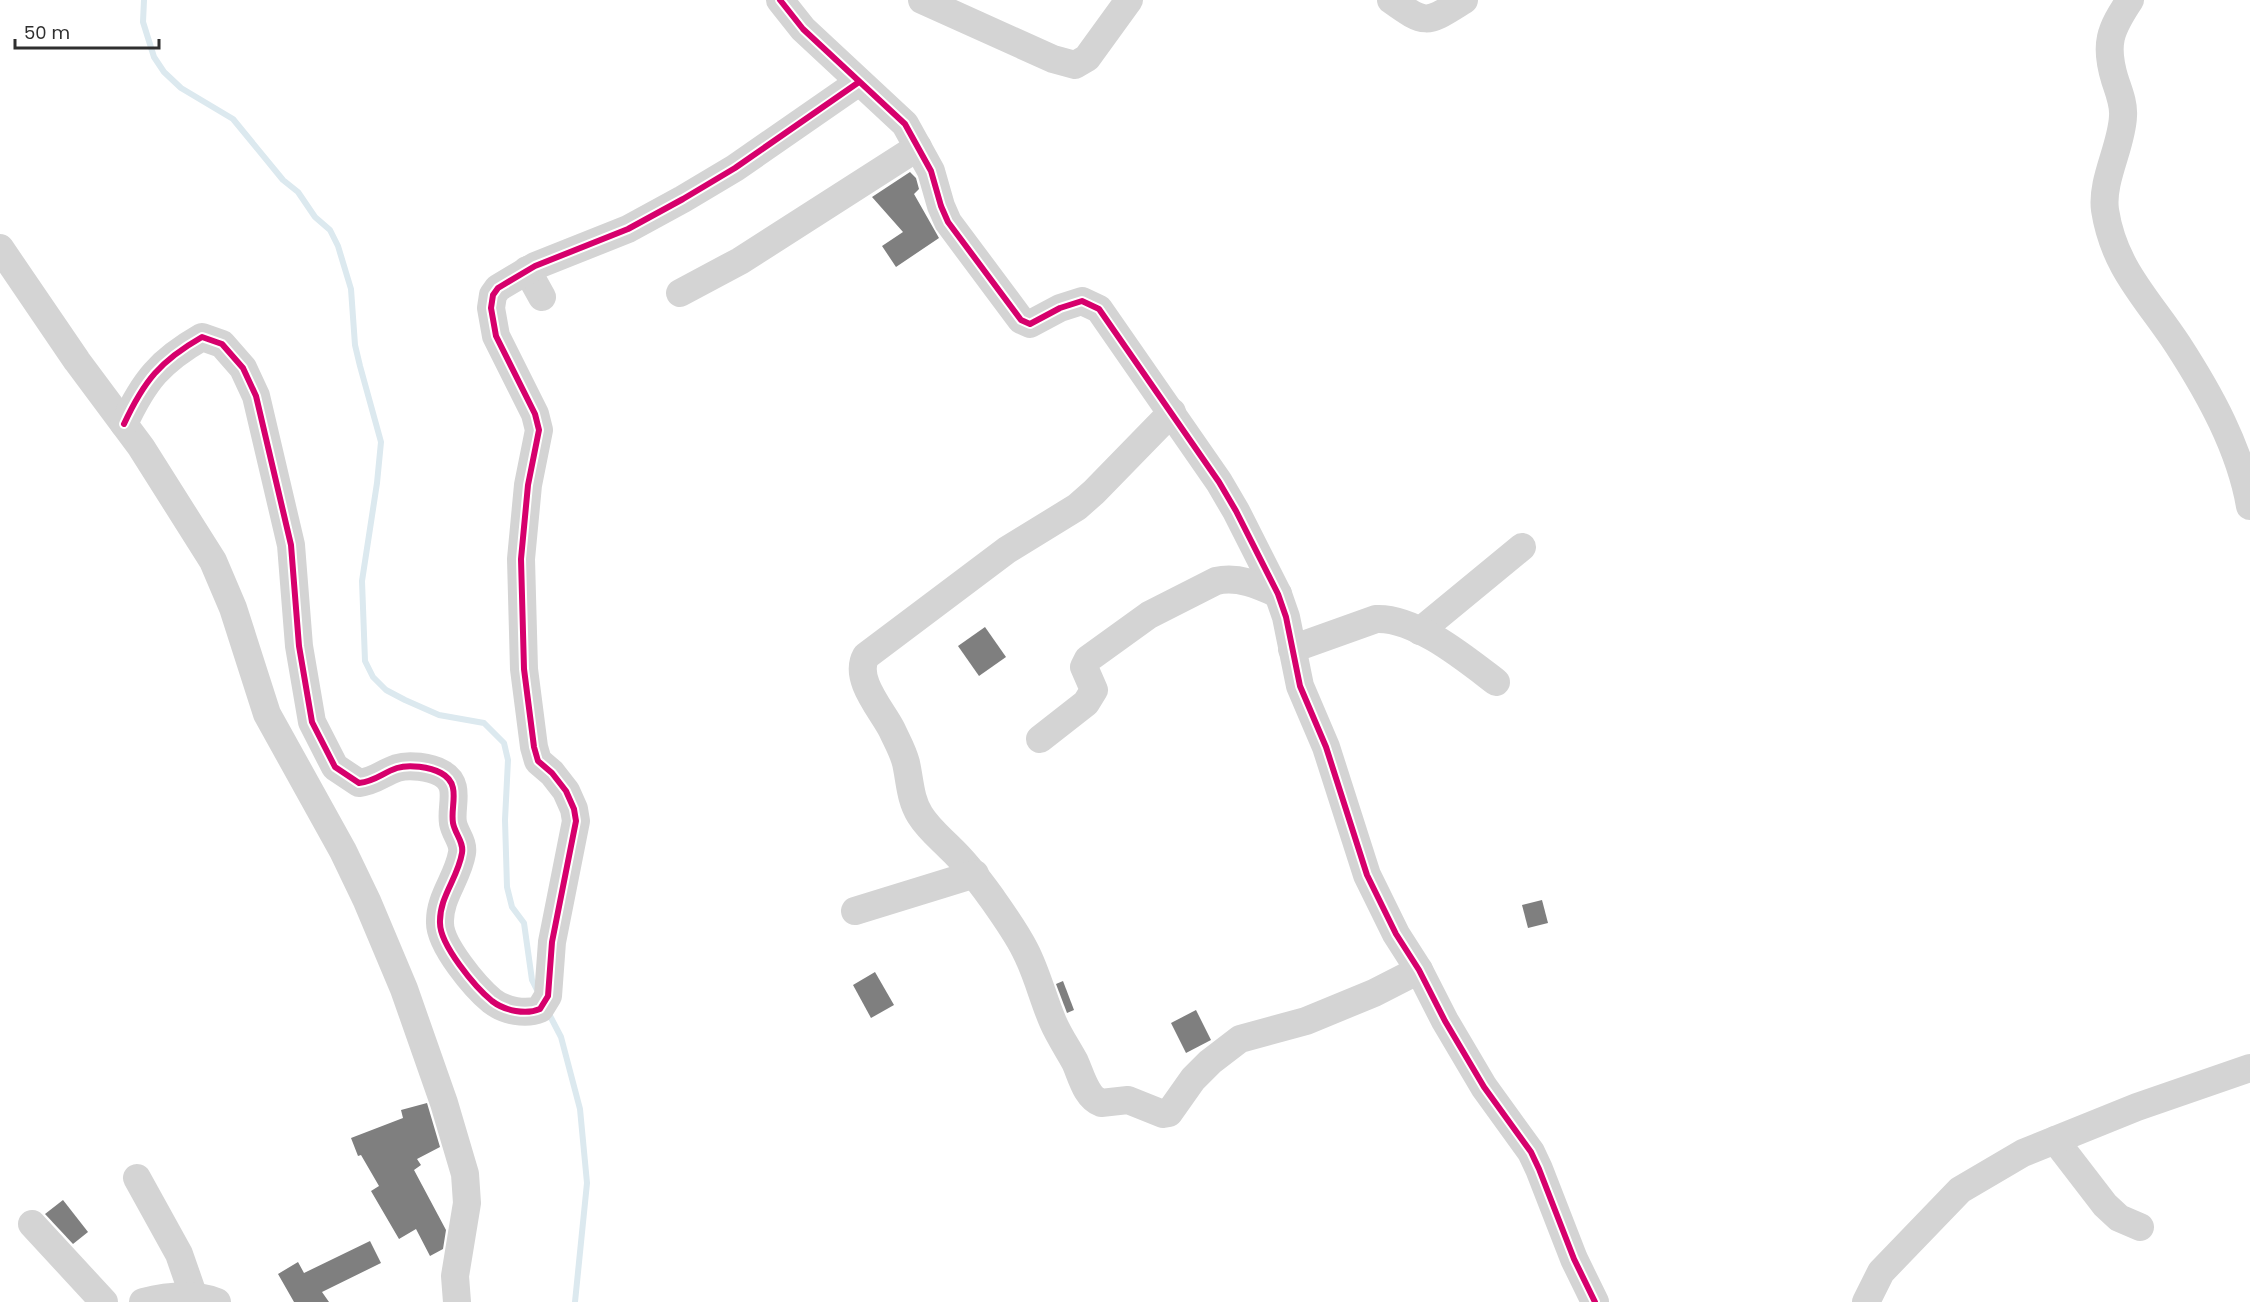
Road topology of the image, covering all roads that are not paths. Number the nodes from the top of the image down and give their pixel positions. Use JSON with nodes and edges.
{"nodes":[{"id":1,"x":780,"y":0,"type":"edge"},
{"id":2,"x":922,"y":0,"type":"edge"},
{"id":3,"x":1129,"y":0,"type":"edge"},
{"id":4,"x":1391,"y":0,"type":"edge"},
{"id":5,"x":1464,"y":0,"type":"edge"},
{"id":6,"x":2130,"y":0,"type":"edge"},
{"id":7,"x":859,"y":82,"type":"junction"},
{"id":8,"x":918,"y":147,"type":"junction"},
{"id":9,"x":0,"y":248,"type":"edge"},
{"id":10,"x":528,"y":270,"type":"junction"},
{"id":11,"x":680,"y":293,"type":"dead end"},
{"id":12,"x":542,"y":297,"type":"dead end"},
{"id":13,"x":1172,"y":412,"type":"junction"},
{"id":14,"x":124,"y":424,"type":"junction"},
{"id":15,"x":2250,"y":506,"type":"edge"},
{"id":16,"x":1522,"y":547,"type":"dead end"},
{"id":17,"x":1278,"y":594,"type":"junction"},
{"id":18,"x":1420,"y":631,"type":"junction"},
{"id":19,"x":1292,"y":649,"type":"junction"},
{"id":20,"x":1496,"y":682,"type":"dead end"},
{"id":21,"x":1040,"y":739,"type":"dead end"},
{"id":22,"x":975,"y":874,"type":"junction"},
{"id":23,"x":855,"y":911,"type":"dead end"},
{"id":24,"x":1419,"y":970,"type":"junction"},
{"id":25,"x":2250,"y":1068,"type":"edge"},
{"id":26,"x":2055,"y":1140,"type":"junction"},
{"id":27,"x":137,"y":1178,"type":"dead end"},
{"id":28,"x":32,"y":1224,"type":"dead end"},
{"id":29,"x":2140,"y":1227,"type":"dead end"},
{"id":30,"x":206,"y":1300,"type":"edge"},
{"id":31,"x":104,"y":1302,"type":"edge"},
{"id":32,"x":143,"y":1302,"type":"edge"},
{"id":33,"x":457,"y":1302,"type":"edge"},
{"id":34,"x":1595,"y":1302,"type":"edge"},
{"id":35,"x":1866,"y":1302,"type":"edge"}],
"edges":[{"from":1,"to":7,"type":"street"},
{"from":2,"to":3,"type":"street"},
{"from":4,"to":5,"type":"street"},
{"from":6,"to":15,"type":"street"},
{"from":7,"to":8,"type":"street"},
{"from":7,"to":10,"type":"street"},
{"from":8,"to":11,"type":"street"},
{"from":8,"to":13,"type":"street"},
{"from":9,"to":14,"type":"street"},
{"from":10,"to":12,"type":"street"},
{"from":10,"to":14,"type":"street"},
{"from":13,"to":17,"type":"street"},
{"from":13,"to":22,"type":"street"},
{"from":14,"to":33,"type":"street"},
{"from":16,"to":18,"type":"street"},
{"from":17,"to":19,"type":"street"},
{"from":17,"to":21,"type":"street"},
{"from":18,"to":19,"type":"street"},
{"from":18,"to":20,"type":"street"},
{"from":19,"to":24,"type":"street"},
{"from":22,"to":23,"type":"street"},
{"from":22,"to":24,"type":"street"},
{"from":24,"to":34,"type":"street"},
{"from":25,"to":26,"type":"street"},
{"from":26,"to":29,"type":"street"},
{"from":26,"to":35,"type":"street"},
{"from":27,"to":30,"type":"street"},
{"from":28,"to":31,"type":"street"},
{"from":30,"to":32,"type":"street"}]}
